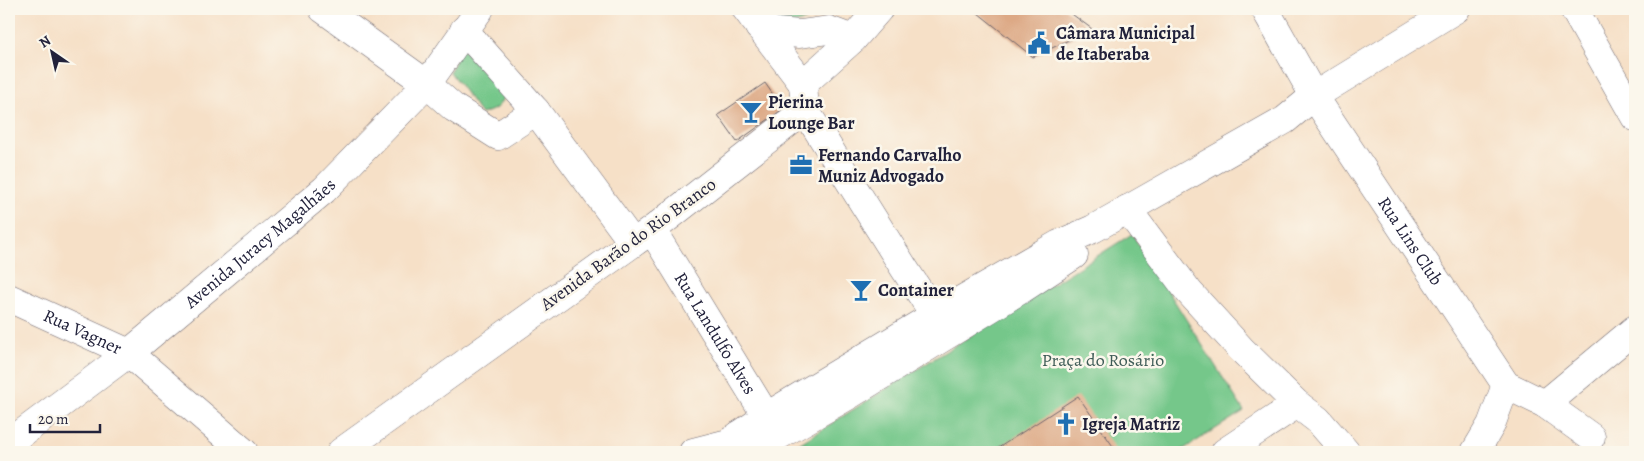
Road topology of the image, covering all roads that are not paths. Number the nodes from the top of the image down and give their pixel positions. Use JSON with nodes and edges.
{"nodes":[{"id":1,"x":324,"y":9,"type":"edge"},
{"id":2,"x":879,"y":9,"type":"edge"},
{"id":3,"x":1265,"y":9,"type":"edge"},
{"id":4,"x":1456,"y":9,"type":"edge"},
{"id":5,"x":1574,"y":9,"type":"edge"},
{"id":6,"x":753,"y":18,"type":"edge"},
{"id":7,"x":472,"y":19,"type":"edge"},
{"id":8,"x":853,"y":39,"type":"junction"},
{"id":9,"x":426,"y":84,"type":"junction"},
{"id":10,"x":1314,"y":96,"type":"junction"},
{"id":11,"x":804,"y":97,"type":"junction"},
{"id":12,"x":536,"y":111,"type":"junction"},
{"id":13,"x":1635,"y":117,"type":"edge"},
{"id":14,"x":1127,"y":209,"type":"junction"},
{"id":15,"x":643,"y":237,"type":"junction"},
{"id":16,"x":9,"y":298,"type":"edge"},
{"id":17,"x":941,"y":325,"type":"junction"},
{"id":18,"x":1635,"y":329,"type":"edge"},
{"id":19,"x":129,"y":353,"type":"junction"},
{"id":20,"x":1506,"y":385,"type":"junction"},
{"id":21,"x":1297,"y":404,"type":"junction"},
{"id":22,"x":1545,"y":404,"type":"junction"},
{"id":23,"x":773,"y":426,"type":"junction"},
{"id":24,"x":1591,"y":438,"type":"dead end"},
{"id":25,"x":9,"y":443,"type":"edge"},
{"id":26,"x":734,"y":443,"type":"edge"},
{"id":27,"x":244,"y":452,"type":"edge"},
{"id":28,"x":341,"y":452,"type":"edge"},
{"id":29,"x":693,"y":452,"type":"edge"},
{"id":30,"x":1225,"y":452,"type":"edge"},
{"id":31,"x":1346,"y":452,"type":"edge"},
{"id":32,"x":1475,"y":452,"type":"edge"}],
"edges":[{"from":1,"to":9,"type":"street"},
{"from":2,"to":8,"type":"street","name":"Avenida Barão do Rio Branco"},
{"from":3,"to":10,"type":"street","name":"Rua Lins Club"},
{"from":4,"to":10,"type":"street"},
{"from":5,"to":13,"type":"street"},
{"from":6,"to":8,"type":"street"},
{"from":6,"to":11,"type":"street"},
{"from":7,"to":9,"type":"street","name":"Avenida Juracy Magalhães"},
{"from":7,"to":12,"type":"street","name":"Rua Landulfo Alves"},
{"from":8,"to":11,"type":"street","name":"Avenida Barão do Rio Branco"},
{"from":9,"to":12,"type":"street"},
{"from":9,"to":19,"type":"street","name":"Avenida Juracy Magalhães"},
{"from":10,"to":14,"type":"street"},
{"from":10,"to":20,"type":"street","name":"Rua Lins Club"},
{"from":11,"to":15,"type":"street","name":"Avenida Barão do Rio Branco"},
{"from":11,"to":17,"type":"street"},
{"from":12,"to":15,"type":"street","name":"Rua Landulfo Alves"},
{"from":14,"to":17,"type":"street"},
{"from":14,"to":21,"type":"street"},
{"from":15,"to":23,"type":"street","name":"Rua Landulfo Alves"},
{"from":15,"to":28,"type":"street","name":"Avenida Barão do Rio Branco"},
{"from":16,"to":19,"type":"street","name":"Rua Vagner"},
{"from":17,"to":23,"type":"street"},
{"from":18,"to":22,"type":"street"},
{"from":19,"to":25,"type":"street","name":"Avenida Juracy Magalhães"},
{"from":19,"to":27,"type":"street","name":"Rua Vagner"},
{"from":20,"to":22,"type":"street"},
{"from":20,"to":32,"type":"street"},
{"from":21,"to":30,"type":"street"},
{"from":21,"to":31,"type":"street"},
{"from":22,"to":24,"type":"street"},
{"from":23,"to":26,"type":"street"},
{"from":26,"to":29,"type":"street"}]}
